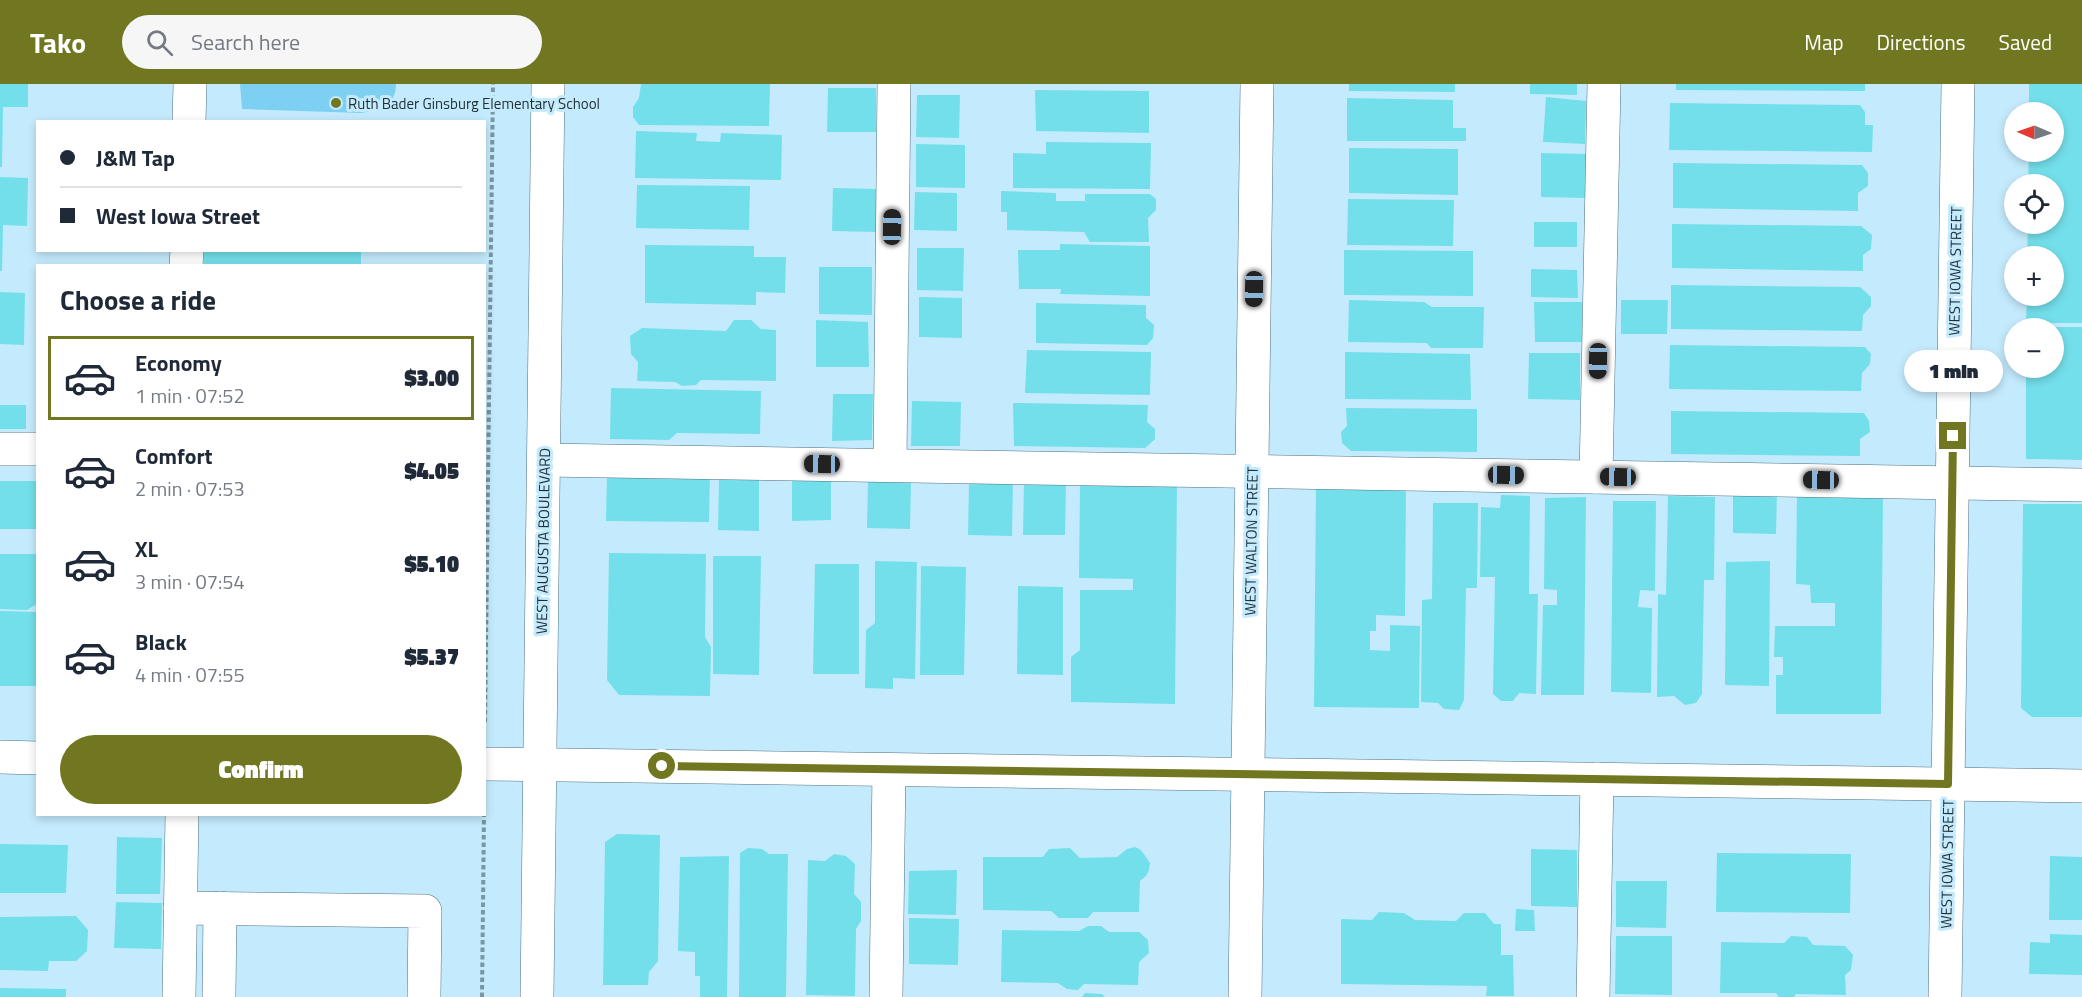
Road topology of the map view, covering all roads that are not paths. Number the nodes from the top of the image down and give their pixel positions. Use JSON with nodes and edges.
{"nodes":[{"id":1,"x":190,"y":84,"type":"edge"},
{"id":2,"x":548,"y":84,"type":"edge"},
{"id":3,"x":894,"y":84,"type":"edge"},
{"id":4,"x":1257,"y":84,"type":"edge"},
{"id":5,"x":1604,"y":84,"type":"edge"},
{"id":6,"x":1958,"y":84,"type":"edge"},
{"id":7,"x":189,"y":120,"type":"edge"},
{"id":8,"x":0,"y":449,"type":"edge"},
{"id":9,"x":36,"y":449,"type":"edge"},
{"id":10,"x":544,"y":460,"type":"junction"},
{"id":11,"x":890,"y":465,"type":"junction"},
{"id":12,"x":1252,"y":472,"type":"junction"},
{"id":13,"x":1596,"y":477,"type":"junction"},
{"id":14,"x":1952,"y":483,"type":"junction"},
{"id":15,"x":2082,"y":485,"type":"edge"},
{"id":16,"x":0,"y":757,"type":"edge"},
{"id":17,"x":36,"y":758,"type":"edge"},
{"id":18,"x":486,"y":764,"type":"edge"},
{"id":19,"x":540,"y":765,"type":"junction"},
{"id":20,"x":889,"y":770,"type":"junction"},
{"id":21,"x":1248,"y":774,"type":"junction"},
{"id":22,"x":1597,"y":779,"type":"junction"},
{"id":23,"x":1948,"y":784,"type":"junction"},
{"id":24,"x":2082,"y":786,"type":"edge"},
{"id":25,"x":182,"y":816,"type":"edge"},
{"id":26,"x":180,"y":908,"type":"junction"},
{"id":27,"x":220,"y":908,"type":"junction"},
{"id":28,"x":179,"y":997,"type":"edge"},
{"id":29,"x":219,"y":997,"type":"edge"},
{"id":30,"x":424,"y":997,"type":"edge"},
{"id":31,"x":537,"y":997,"type":"edge"},
{"id":32,"x":886,"y":997,"type":"edge"},
{"id":33,"x":1245,"y":997,"type":"edge"},
{"id":34,"x":1593,"y":997,"type":"edge"},
{"id":35,"x":1945,"y":997,"type":"edge"}],
"edges":[{"from":1,"to":7,"type":"street"},
{"from":2,"to":10,"type":"street","name":"WEST AUGUSTA BOULEVARD"},
{"from":3,"to":11,"type":"street"},
{"from":4,"to":12,"type":"street","name":"WEST WALTON STREET"},
{"from":5,"to":13,"type":"street"},
{"from":6,"to":14,"type":"street","name":"WEST IOWA STREET"},
{"from":8,"to":9,"type":"street"},
{"from":10,"to":11,"type":"street"},
{"from":10,"to":19,"type":"street","name":"WEST AUGUSTA BOULEVARD"},
{"from":11,"to":12,"type":"street"},
{"from":12,"to":13,"type":"street"},
{"from":12,"to":21,"type":"street","name":"WEST WALTON STREET"},
{"from":13,"to":14,"type":"street"},
{"from":14,"to":15,"type":"street"},
{"from":14,"to":23,"type":"street","name":"WEST IOWA STREET"},
{"from":16,"to":17,"type":"street"},
{"from":18,"to":19,"type":"street"},
{"from":19,"to":20,"type":"street"},
{"from":19,"to":31,"type":"street","name":"WEST AUGUSTA BOULEVARD"},
{"from":20,"to":21,"type":"street"},
{"from":20,"to":32,"type":"street"},
{"from":21,"to":22,"type":"street"},
{"from":21,"to":33,"type":"street","name":"WEST WALTON STREET"},
{"from":22,"to":23,"type":"street"},
{"from":22,"to":34,"type":"street"},
{"from":23,"to":24,"type":"street"},
{"from":23,"to":35,"type":"street","name":"WEST IOWA STREET"},
{"from":25,"to":26,"type":"street"},
{"from":26,"to":27,"type":"street"},
{"from":26,"to":28,"type":"street"},
{"from":27,"to":29,"type":"street"},
{"from":27,"to":30,"type":"street"}]}
